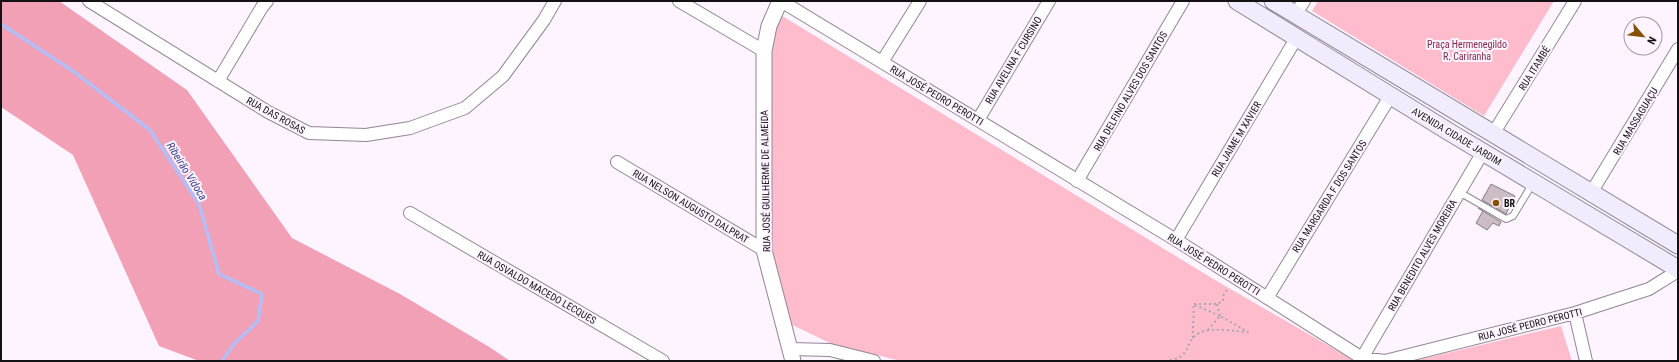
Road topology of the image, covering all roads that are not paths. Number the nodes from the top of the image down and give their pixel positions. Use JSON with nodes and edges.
{"nodes":[{"id":1,"x":89,"y":1,"type":"edge"},
{"id":2,"x":267,"y":1,"type":"edge"},
{"id":3,"x":555,"y":1,"type":"edge"},
{"id":4,"x":678,"y":1,"type":"edge"},
{"id":5,"x":780,"y":1,"type":"edge"},
{"id":6,"x":920,"y":1,"type":"edge"},
{"id":7,"x":1049,"y":1,"type":"edge"},
{"id":8,"x":1183,"y":1,"type":"edge"},
{"id":9,"x":1237,"y":1,"type":"edge"},
{"id":10,"x":1273,"y":1,"type":"edge"},
{"id":11,"x":1575,"y":1,"type":"edge"},
{"id":12,"x":1299,"y":8,"type":"edge"},
{"id":13,"x":1297,"y":37,"type":"junction"},
{"id":14,"x":1678,"y":49,"type":"edge"},
{"id":15,"x":764,"y":51,"type":"junction"},
{"id":16,"x":882,"y":62,"type":"junction"},
{"id":17,"x":218,"y":81,"type":"junction"},
{"id":18,"x":1391,"y":95,"type":"junction"},
{"id":19,"x":1462,"y":116,"type":"junction"},
{"id":20,"x":978,"y":120,"type":"junction"},
{"id":21,"x":1451,"y":133,"type":"junction"},
{"id":22,"x":1493,"y":134,"type":"junction"},
{"id":23,"x":1483,"y":152,"type":"junction"},
{"id":24,"x":617,"y":162,"type":"dead end"},
{"id":25,"x":1077,"y":181,"type":"junction"},
{"id":26,"x":1533,"y":182,"type":"junction"},
{"id":27,"x":1459,"y":192,"type":"junction"},
{"id":28,"x":1591,"y":193,"type":"junction"},
{"id":29,"x":410,"y":213,"type":"dead end"},
{"id":30,"x":1176,"y":240,"type":"junction"},
{"id":31,"x":1678,"y":245,"type":"edge"},
{"id":32,"x":764,"y":250,"type":"junction"},
{"id":33,"x":1678,"y":270,"type":"edge"},
{"id":34,"x":1267,"y":298,"type":"junction"},
{"id":35,"x":1575,"y":313,"type":"junction"},
{"id":36,"x":793,"y":358,"type":"edge"},
{"id":37,"x":1362,"y":358,"type":"junction"},
{"id":38,"x":663,"y":361,"type":"edge"},
{"id":39,"x":874,"y":361,"type":"edge"},
{"id":40,"x":1586,"y":361,"type":"edge"}],
"edges":[{"from":1,"to":17,"type":"street","name":"RUA DAS ROSAS"},
{"from":2,"to":17,"type":"street"},
{"from":3,"to":17,"type":"street","name":"RUA DAS ROSAS"},
{"from":4,"to":15,"type":"street"},
{"from":5,"to":15,"type":"street","name":"RUA JOSÉ GUILHERME DE ALMEIDA"},
{"from":5,"to":16,"type":"street","name":"RUA JOSÉ PEDRO PEROTTI"},
{"from":6,"to":16,"type":"street"},
{"from":7,"to":20,"type":"street","name":"RUA AVELINA F CURSINO"},
{"from":8,"to":25,"type":"street","name":"RUA DELFINO ALVES DOS SANTOS"},
{"from":9,"to":13,"type":"main road","name":"AVENIDA CIDADE JARDIM"},
{"from":10,"to":12,"type":"main road","name":"AVENIDA CIDADE JARDIM"},
{"from":11,"to":22,"type":"street","name":"RUA ITAMBÉ"},
{"from":12,"to":19,"type":"main road","name":"AVENIDA CIDADE JARDIM"},
{"from":13,"to":18,"type":"main road","name":"AVENIDA CIDADE JARDIM"},
{"from":13,"to":30,"type":"street","name":"RUA JAIME M XAVIER"},
{"from":14,"to":28,"type":"street","name":"RUA MASSAGUAÇU"},
{"from":15,"to":32,"type":"street","name":"RUA JOSÉ GUILHERME DE ALMEIDA"},
{"from":16,"to":20,"type":"street","name":"RUA JOSÉ PEDRO PEROTTI"},
{"from":18,"to":21,"type":"main road","name":"AVENIDA CIDADE JARDIM"},
{"from":18,"to":34,"type":"street","name":"RUA MARGARIDA F DOS SANTOS"},
{"from":19,"to":21,"type":"main road"},
{"from":19,"to":22,"type":"main road","name":"AVENIDA CIDADE JARDIM"},
{"from":20,"to":25,"type":"street","name":"RUA JOSÉ PEDRO PEROTTI"},
{"from":21,"to":23,"type":"main road","name":"AVENIDA CIDADE JARDIM"},
{"from":22,"to":28,"type":"main road","name":"AVENIDA CIDADE JARDIM"},
{"from":23,"to":26,"type":"main road","name":"AVENIDA CIDADE JARDIM"},
{"from":23,"to":27,"type":"street","name":"RUA BENEDITO ALVES MOREIRA"},
{"from":24,"to":32,"type":"street","name":"RUA NELSON AUGUSTO DALPRAT"},
{"from":25,"to":30,"type":"street","name":"RUA JOSÉ PEDRO PEROTTI"},
{"from":26,"to":27,"type":"lane"},
{"from":26,"to":33,"type":"main road","name":"AVENIDA CIDADE JARDIM"},
{"from":27,"to":37,"type":"street","name":"RUA BENEDITO ALVES MOREIRA"},
{"from":28,"to":31,"type":"main road","name":"AVENIDA CIDADE JARDIM"},
{"from":29,"to":38,"type":"street","name":"RUA OSVALDO MACEDO LECQUES"},
{"from":30,"to":34,"type":"street","name":"RUA JOSÉ PEDRO PEROTTI"},
{"from":32,"to":36,"type":"street","name":"RUA JOSÉ GUILHERME DE ALMEIDA"},
{"from":33,"to":35,"type":"street","name":"RUA JOSÉ PEDRO PEROTTI"},
{"from":34,"to":37,"type":"street","name":"RUA JOSÉ PEDRO PEROTTI"},
{"from":35,"to":37,"type":"street","name":"RUA JOSÉ PEDRO PEROTTI"},
{"from":35,"to":40,"type":"street"},
{"from":36,"to":39,"type":"street"}]}
